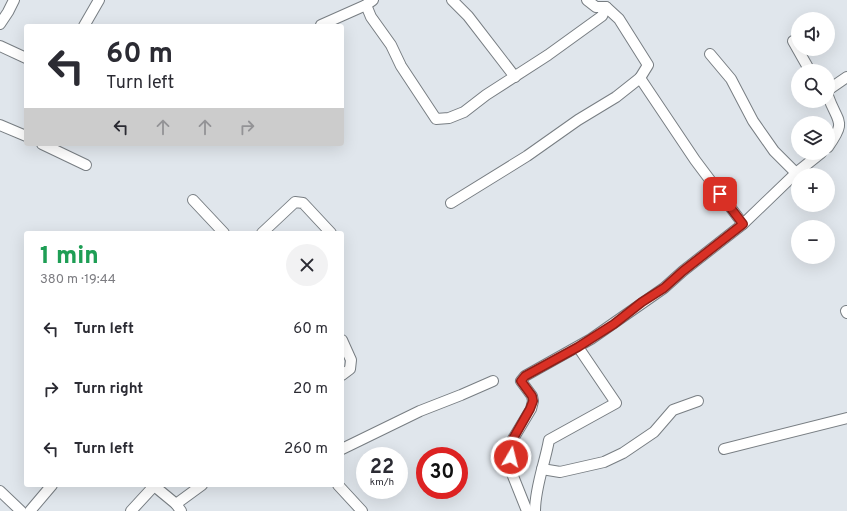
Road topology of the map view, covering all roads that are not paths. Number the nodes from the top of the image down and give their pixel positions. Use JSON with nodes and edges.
{"nodes":[{"id":1,"x":14,"y":0,"type":"edge"},
{"id":2,"x":99,"y":0,"type":"edge"},
{"id":3,"x":452,"y":0,"type":"edge"},
{"id":4,"x":587,"y":0,"type":"edge"},
{"id":5,"x":369,"y":2,"type":"edge"},
{"id":6,"x":606,"y":8,"type":"junction"},
{"id":7,"x":0,"y":24,"type":"edge"},
{"id":8,"x":85,"y":24,"type":"edge"},
{"id":9,"x":323,"y":24,"type":"edge"},
{"id":10,"x":0,"y":46,"type":"edge"},
{"id":11,"x":710,"y":54,"type":"dead end"},
{"id":12,"x":24,"y":57,"type":"edge"},
{"id":13,"x":515,"y":77,"type":"junction"},
{"id":14,"x":847,"y":77,"type":"edge"},
{"id":15,"x":640,"y":78,"type":"junction"},
{"id":16,"x":835,"y":85,"type":"edge"},
{"id":17,"x":834,"y":108,"type":"edge"},
{"id":18,"x":0,"y":126,"type":"edge"},
{"id":19,"x":24,"y":135,"type":"edge"},
{"id":20,"x":835,"y":142,"type":"edge"},
{"id":21,"x":46,"y":146,"type":"edge"},
{"id":22,"x":812,"y":160,"type":"edge"},
{"id":23,"x":86,"y":165,"type":"dead end"},
{"id":24,"x":791,"y":168,"type":"edge"},
{"id":25,"x":802,"y":168,"type":"edge"},
{"id":26,"x":791,"y":178,"type":"edge"},
{"id":27,"x":193,"y":200,"type":"dead end"},
{"id":28,"x":451,"y":203,"type":"dead end"},
{"id":29,"x":743,"y":224,"type":"junction"},
{"id":30,"x":222,"y":231,"type":"edge"},
{"id":31,"x":264,"y":231,"type":"edge"},
{"id":32,"x":329,"y":231,"type":"edge"},
{"id":33,"x":344,"y":344,"type":"edge"},
{"id":34,"x":578,"y":347,"type":"junction"},
{"id":35,"x":344,"y":374,"type":"edge"},
{"id":36,"x":493,"y":381,"type":"dead end"},
{"id":37,"x":698,"y":401,"type":"dead end"},
{"id":38,"x":847,"y":418,"type":"edge"},
{"id":39,"x":344,"y":448,"type":"edge"},
{"id":40,"x":724,"y":449,"type":"dead end"},
{"id":41,"x":542,"y":469,"type":"junction"},
{"id":42,"x":50,"y":487,"type":"edge"},
{"id":43,"x":153,"y":487,"type":"edge"},
{"id":44,"x":155,"y":487,"type":"edge"},
{"id":45,"x":200,"y":487,"type":"edge"},
{"id":46,"x":340,"y":487,"type":"edge"},
{"id":47,"x":0,"y":491,"type":"edge"},
{"id":48,"x":179,"y":507,"type":"edge"},
{"id":49,"x":21,"y":511,"type":"edge"},
{"id":50,"x":30,"y":511,"type":"edge"},
{"id":51,"x":131,"y":511,"type":"edge"},
{"id":52,"x":362,"y":511,"type":"edge"},
{"id":53,"x":527,"y":511,"type":"edge"},
{"id":54,"x":535,"y":511,"type":"edge"}],
"edges":[{"from":1,"to":7,"type":"street"},
{"from":2,"to":8,"type":"street"},
{"from":3,"to":13,"type":"street"},
{"from":4,"to":6,"type":"street"},
{"from":5,"to":9,"type":"street"},
{"from":5,"to":13,"type":"street"},
{"from":6,"to":13,"type":"street"},
{"from":6,"to":15,"type":"street"},
{"from":10,"to":12,"type":"street"},
{"from":11,"to":24,"type":"street"},
{"from":14,"to":16,"type":"street"},
{"from":15,"to":28,"type":"street"},
{"from":15,"to":29,"type":"street"},
{"from":17,"to":20,"type":"street"},
{"from":18,"to":19,"type":"street"},
{"from":21,"to":23,"type":"street"},
{"from":22,"to":25,"type":"street"},
{"from":26,"to":29,"type":"street"},
{"from":27,"to":30,"type":"street"},
{"from":29,"to":34,"type":"street"},
{"from":31,"to":32,"type":"street"},
{"from":33,"to":35,"type":"street"},
{"from":34,"to":41,"type":"street"},
{"from":34,"to":53,"type":"street"},
{"from":36,"to":39,"type":"street"},
{"from":37,"to":41,"type":"street"},
{"from":38,"to":40,"type":"street"},
{"from":41,"to":54,"type":"street"},
{"from":42,"to":50,"type":"street"},
{"from":43,"to":51,"type":"street"},
{"from":44,"to":48,"type":"street"},
{"from":45,"to":48,"type":"street"},
{"from":46,"to":52,"type":"street"},
{"from":47,"to":49,"type":"street"}]}
